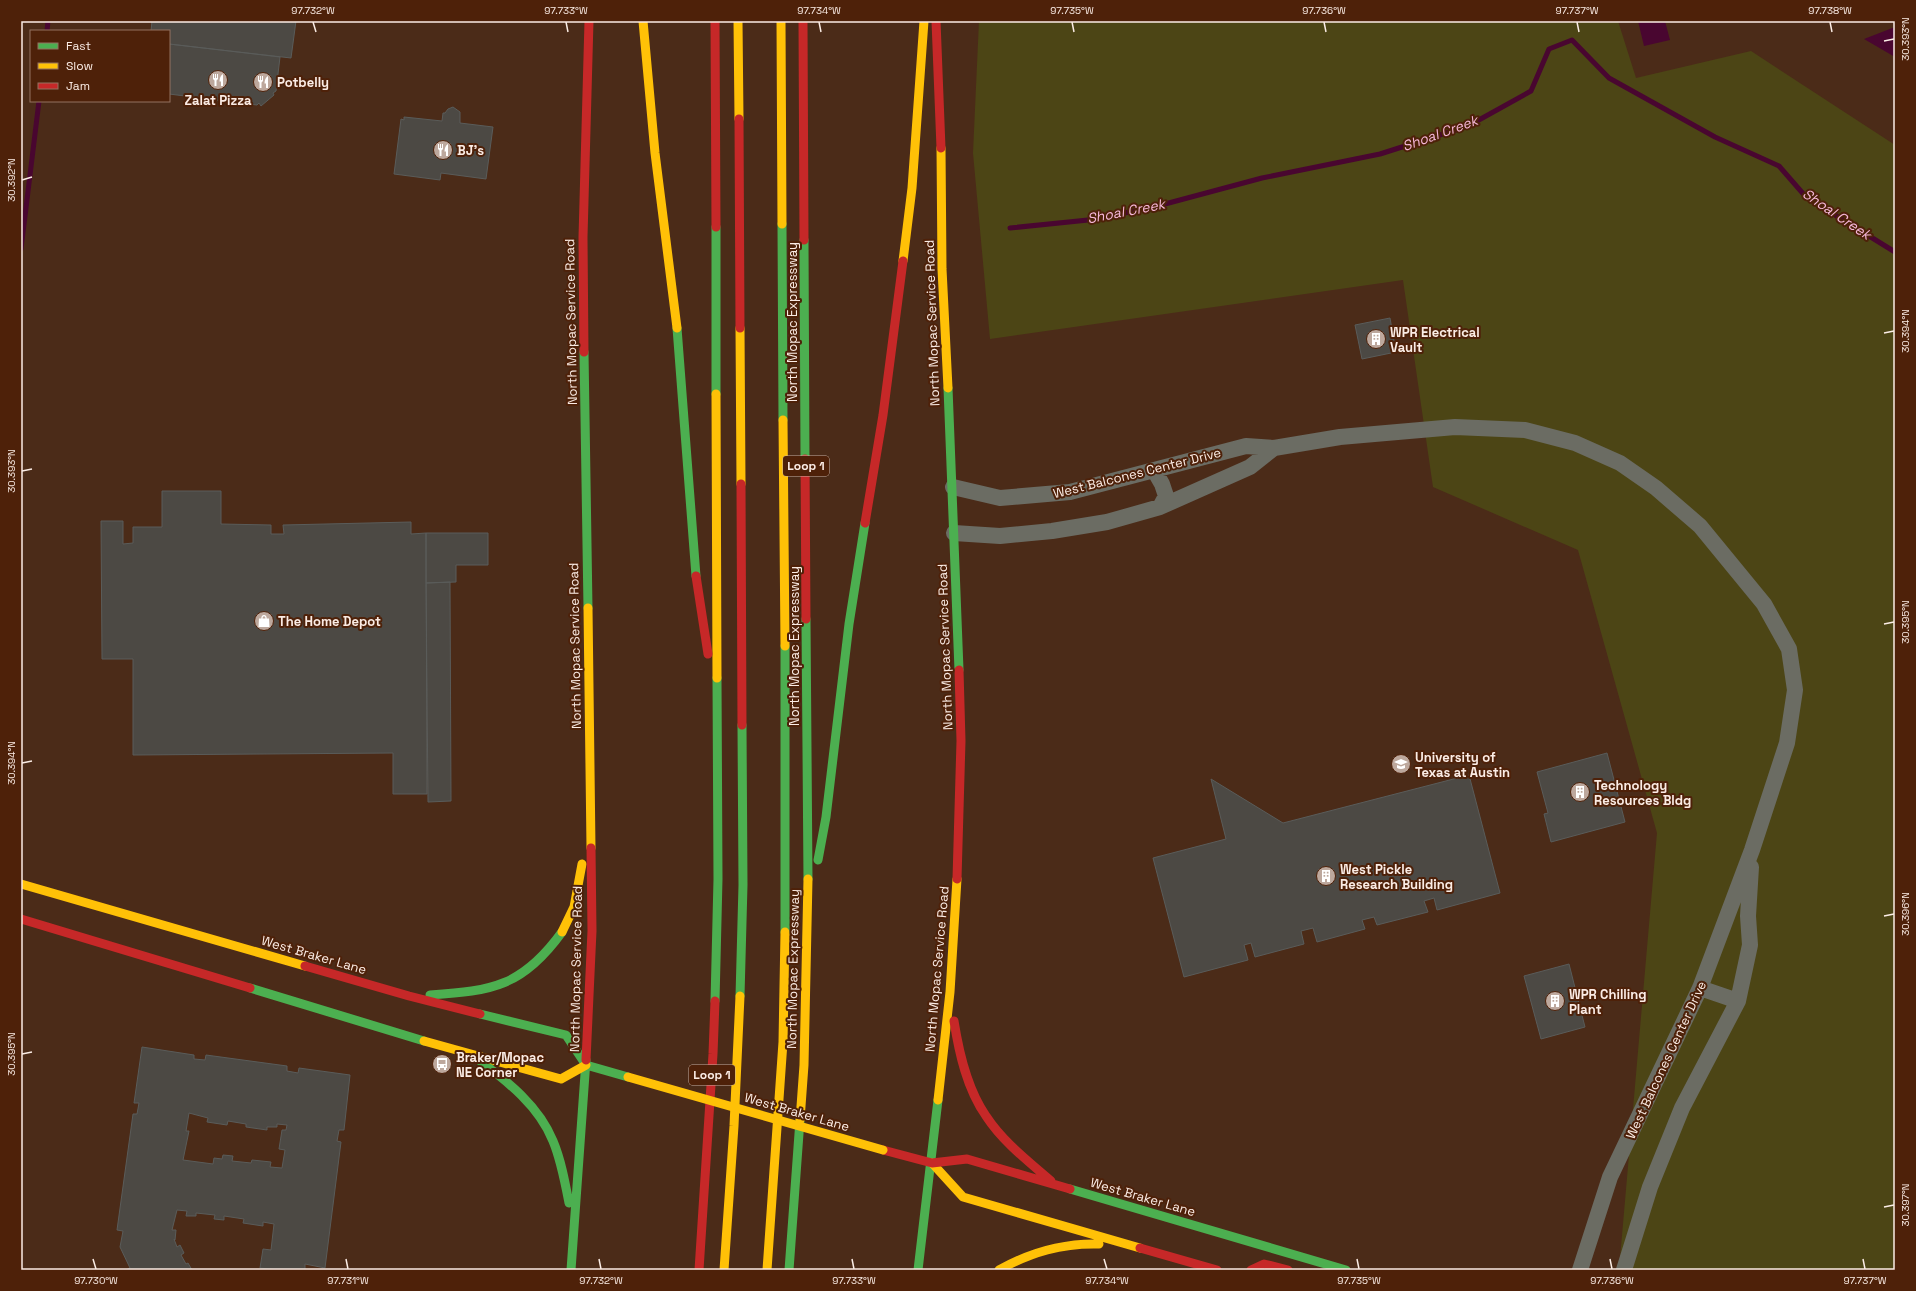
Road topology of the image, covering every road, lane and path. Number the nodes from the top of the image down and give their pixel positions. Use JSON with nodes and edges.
{"nodes":[{"id":1,"x":590,"y":21,"type":"edge"},
{"id":2,"x":643,"y":21,"type":"edge"},
{"id":3,"x":715,"y":21,"type":"edge"},
{"id":4,"x":738,"y":21,"type":"edge"},
{"id":5,"x":781,"y":21,"type":"edge"},
{"id":6,"x":803,"y":21,"type":"edge"},
{"id":7,"x":924,"y":21,"type":"edge"},
{"id":8,"x":936,"y":21,"type":"edge"},
{"id":9,"x":1274,"y":448,"type":"junction"},
{"id":10,"x":1154,"y":470,"type":"junction"},
{"id":11,"x":953,"y":487,"type":"junction"},
{"id":12,"x":1160,"y":507,"type":"junction"},
{"id":13,"x":954,"y":533,"type":"junction"},
{"id":14,"x":718,"y":713,"type":"junction"},
{"id":15,"x":590,"y":825,"type":"junction"},
{"id":16,"x":1752,"y":850,"type":"junction"},
{"id":17,"x":21,"y":884,"type":"edge"},
{"id":18,"x":808,"y":911,"type":"junction"},
{"id":19,"x":21,"y":919,"type":"edge"},
{"id":20,"x":1700,"y":988,"type":"junction"},
{"id":21,"x":950,"y":992,"type":"junction"},
{"id":22,"x":409,"y":996,"type":"junction"},
{"id":23,"x":1738,"y":1001,"type":"junction"},
{"id":24,"x":470,"y":1053,"type":"junction"},
{"id":25,"x":586,"y":1065,"type":"junction"},
{"id":26,"x":932,"y":1163,"type":"junction"},
{"id":27,"x":1055,"y":1185,"type":"junction"},
{"id":28,"x":574,"y":1228,"type":"junction"},
{"id":29,"x":1130,"y":1246,"type":"junction"},
{"id":30,"x":571,"y":1270,"type":"edge"},
{"id":31,"x":699,"y":1270,"type":"edge"},
{"id":32,"x":724,"y":1270,"type":"edge"},
{"id":33,"x":767,"y":1270,"type":"edge"},
{"id":34,"x":790,"y":1270,"type":"edge"},
{"id":35,"x":918,"y":1270,"type":"edge"},
{"id":36,"x":999,"y":1270,"type":"edge"},
{"id":37,"x":1217,"y":1270,"type":"edge"},
{"id":38,"x":1251,"y":1270,"type":"edge"},
{"id":39,"x":1288,"y":1270,"type":"edge"},
{"id":40,"x":1346,"y":1270,"type":"edge"},
{"id":41,"x":1580,"y":1270,"type":"edge"},
{"id":42,"x":1624,"y":1270,"type":"edge"}],
"edges":[{"from":1,"to":15,"type":"main road","name":"North Mopac Service Road"},
{"from":2,"to":14,"type":"main road"},
{"from":3,"to":14,"type":"main road","number":"Loop 1"},
{"from":4,"to":32,"type":"main road"},
{"from":5,"to":33,"type":"main road"},
{"from":6,"to":18,"type":"main road","name":"North Mopac Expressway","number":"Loop 1"},
{"from":7,"to":18,"type":"main road"},
{"from":8,"to":11,"type":"main road","name":"North Mopac Service Road"},
{"from":9,"to":10,"type":"street","name":"West Balcones Center Drive"},
{"from":9,"to":12,"type":"street","name":"West Balcones Center Drive"},
{"from":9,"to":16,"type":"street","name":"West Balcones Center Drive"},
{"from":10,"to":11,"type":"street","name":"West Balcones Center Drive"},
{"from":10,"to":12,"type":"street"},
{"from":11,"to":13,"type":"main road","name":"North Mopac Service Road"},
{"from":12,"to":13,"type":"street","name":"West Balcones Center Drive"},
{"from":13,"to":21,"type":"main road","name":"North Mopac Service Road"},
{"from":14,"to":31,"type":"main road","number":"Loop 1"},
{"from":15,"to":22,"type":"main road"},
{"from":15,"to":25,"type":"main road","name":"North Mopac Service Road"},
{"from":16,"to":20,"type":"street","name":"West Balcones Center Drive"},
{"from":16,"to":23,"type":"street","name":"West Balcones Center Drive"},
{"from":17,"to":22,"type":"main road","name":"West Braker Lane"},
{"from":18,"to":34,"type":"main road","name":"North Mopac Expressway","number":"Loop 1"},
{"from":19,"to":24,"type":"main road"},
{"from":20,"to":23,"type":"street"},
{"from":20,"to":41,"type":"street","name":"West Balcones Center Drive"},
{"from":21,"to":26,"type":"main road","name":"North Mopac Service Road"},
{"from":21,"to":27,"type":"main road"},
{"from":22,"to":25,"type":"main road","name":"West Braker Lane"},
{"from":23,"to":42,"type":"street","name":"West Balcones Center Drive"},
{"from":24,"to":25,"type":"main road"},
{"from":24,"to":28,"type":"main road"},
{"from":25,"to":26,"type":"main road","name":"West Braker Lane","bridge":true},
{"from":25,"to":28,"type":"main road","name":"North Mopac Service Road"},
{"from":26,"to":27,"type":"main road","name":"West Braker Lane"},
{"from":26,"to":29,"type":"main road"},
{"from":26,"to":35,"type":"main road","name":"North Mopac Service Road"},
{"from":27,"to":40,"type":"main road","name":"West Braker Lane"},
{"from":28,"to":30,"type":"main road","name":"North Mopac Service Road"},
{"from":29,"to":36,"type":"main road"},
{"from":29,"to":37,"type":"main road"},
{"from":38,"to":39,"type":"main road"}]}
